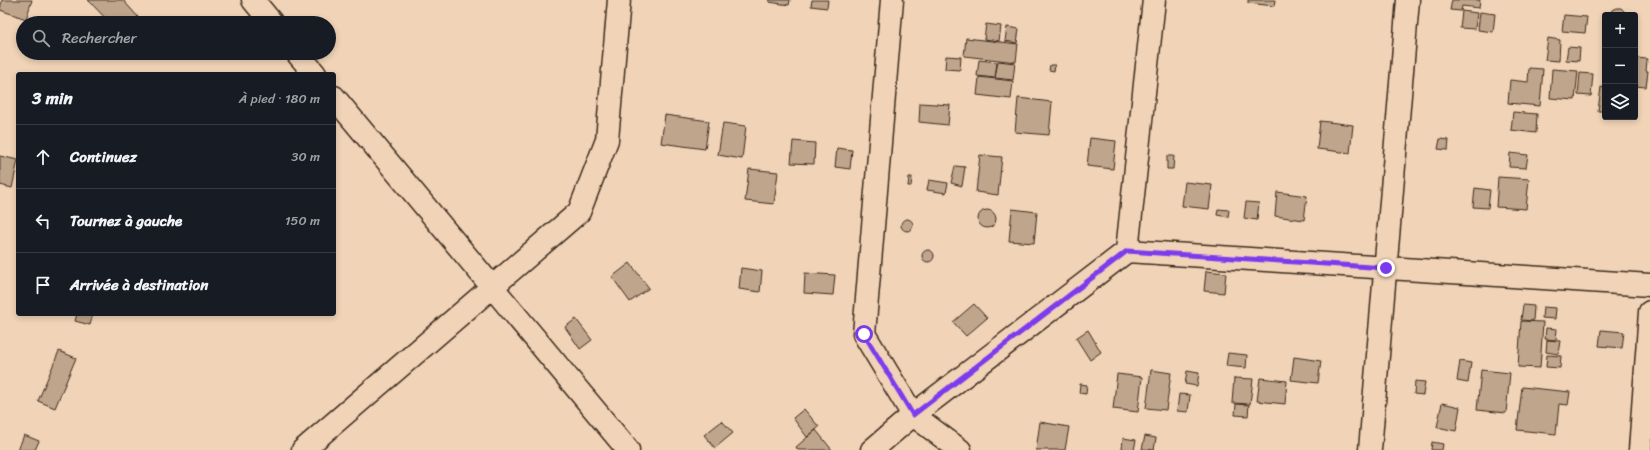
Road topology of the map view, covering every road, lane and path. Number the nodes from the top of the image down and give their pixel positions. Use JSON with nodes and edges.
{"nodes":[{"id":1,"x":253,"y":0,"type":"edge"},
{"id":2,"x":619,"y":0,"type":"edge"},
{"id":3,"x":892,"y":0,"type":"edge"},
{"id":4,"x":1154,"y":0,"type":"edge"},
{"id":5,"x":1408,"y":0,"type":"edge"},
{"id":6,"x":266,"y":16,"type":"edge"},
{"id":7,"x":303,"y":60,"type":"edge"},
{"id":8,"x":313,"y":72,"type":"edge"},
{"id":9,"x":336,"y":99,"type":"edge"},
{"id":10,"x":1127,"y":251,"type":"junction"},
{"id":11,"x":1386,"y":268,"type":"junction"},
{"id":12,"x":1650,"y":285,"type":"edge"},
{"id":13,"x":492,"y":286,"type":"junction"},
{"id":14,"x":1650,"y":312,"type":"edge"},
{"id":15,"x":913,"y":415,"type":"junction"},
{"id":16,"x":303,"y":450,"type":"edge"},
{"id":17,"x":628,"y":450,"type":"edge"},
{"id":18,"x":872,"y":450,"type":"edge"},
{"id":19,"x":960,"y":450,"type":"edge"},
{"id":20,"x":1370,"y":450,"type":"edge"},
{"id":21,"x":1640,"y":450,"type":"edge"}],
"edges":[{"from":1,"to":6,"type":"street"},
{"from":2,"to":13,"type":"street"},
{"from":3,"to":15,"type":"street"},
{"from":4,"to":10,"type":"street"},
{"from":5,"to":11,"type":"street"},
{"from":7,"to":8,"type":"street"},
{"from":9,"to":13,"type":"street"},
{"from":10,"to":11,"type":"street"},
{"from":10,"to":15,"type":"street"},
{"from":11,"to":12,"type":"street"},
{"from":11,"to":20,"type":"street"},
{"from":13,"to":16,"type":"street"},
{"from":13,"to":17,"type":"street"},
{"from":14,"to":21,"type":"street"},
{"from":15,"to":18,"type":"street"},
{"from":15,"to":19,"type":"street"}]}
